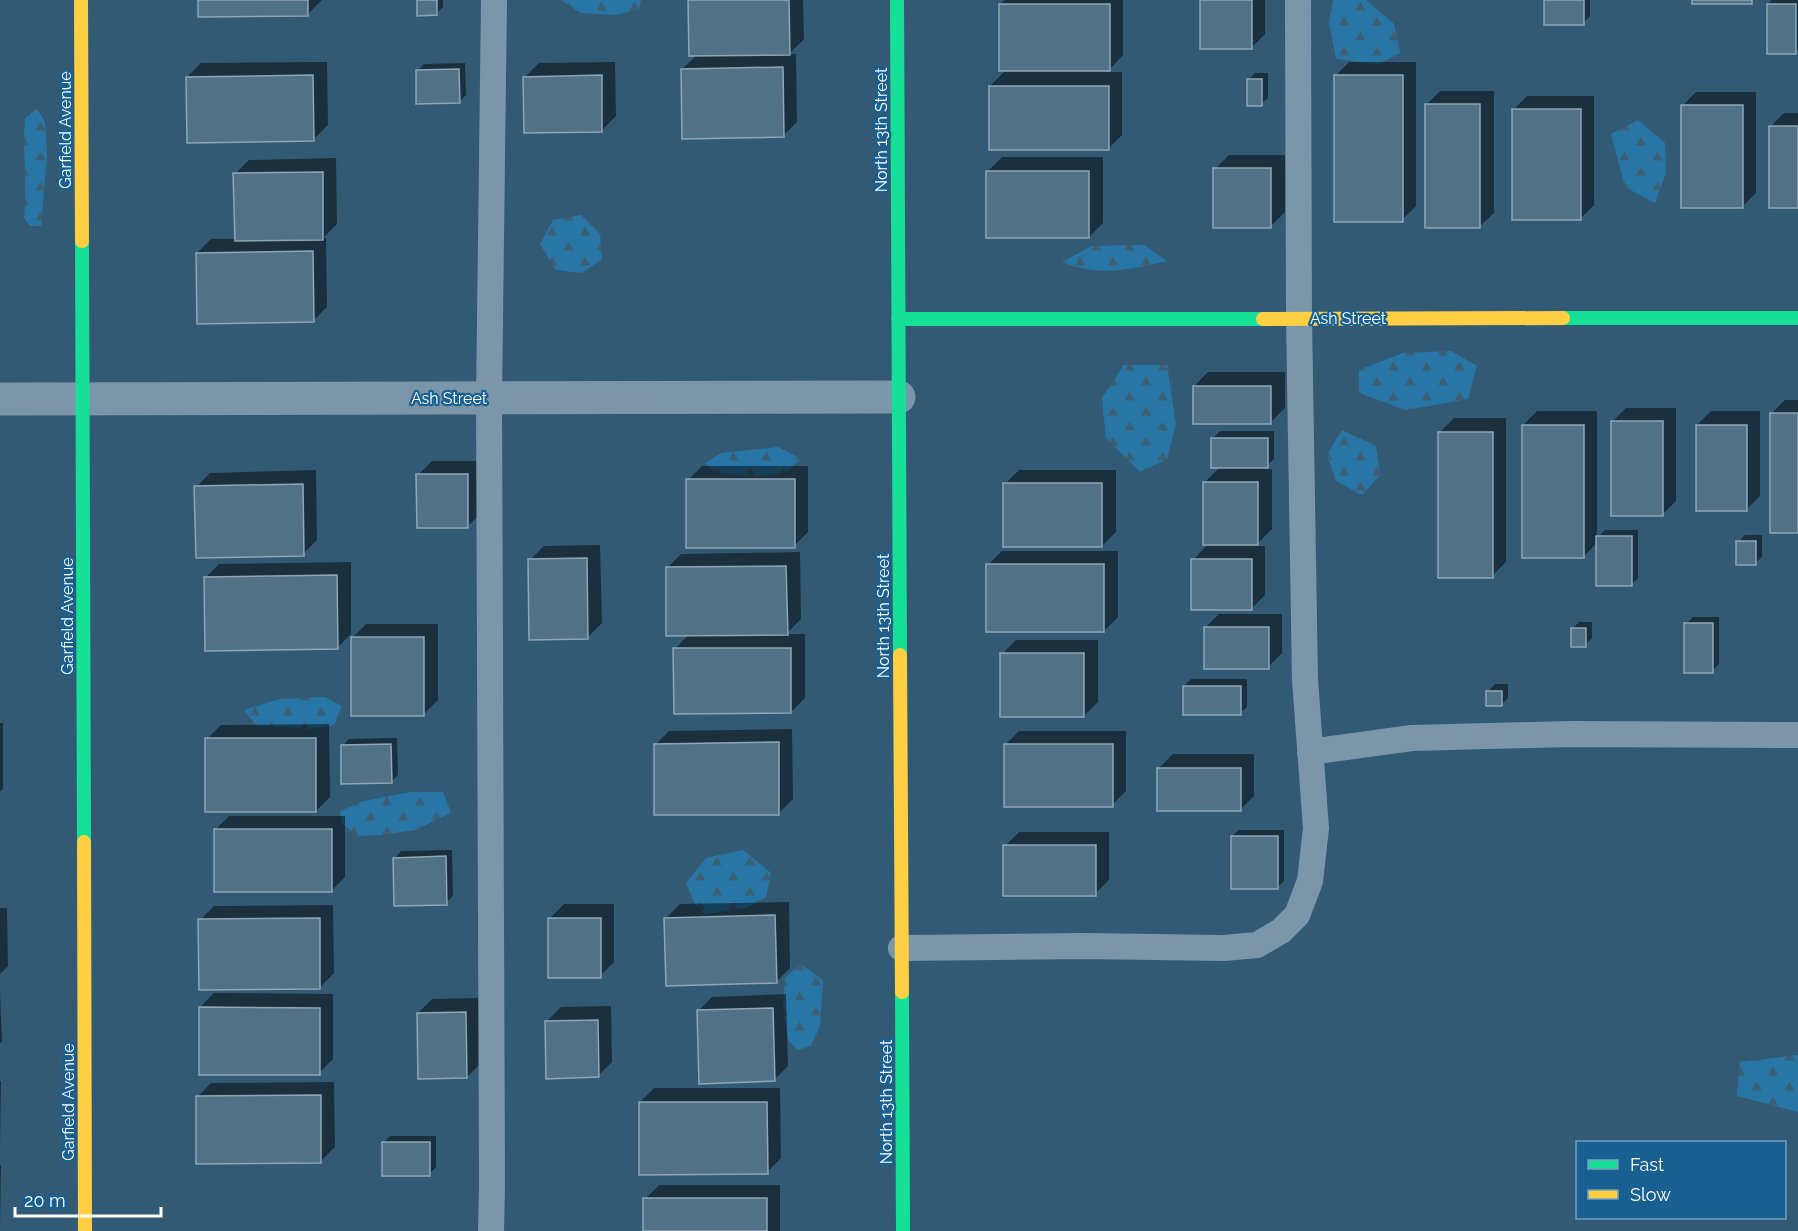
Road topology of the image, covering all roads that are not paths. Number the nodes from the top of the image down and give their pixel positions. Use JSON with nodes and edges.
{"nodes":[{"id":1,"x":81,"y":0,"type":"edge"},
{"id":2,"x":494,"y":0,"type":"edge"},
{"id":3,"x":897,"y":0,"type":"edge"},
{"id":4,"x":1298,"y":0,"type":"edge"},
{"id":5,"x":1299,"y":318,"type":"junction"},
{"id":6,"x":1798,"y":318,"type":"edge"},
{"id":7,"x":898,"y":319,"type":"junction"},
{"id":8,"x":899,"y":397,"type":"junction"},
{"id":9,"x":489,"y":398,"type":"junction"},
{"id":10,"x":0,"y":399,"type":"edge"},
{"id":11,"x":83,"y":399,"type":"junction"},
{"id":12,"x":1798,"y":735,"type":"edge"},
{"id":13,"x":1310,"y":752,"type":"junction"},
{"id":14,"x":901,"y":948,"type":"junction"},
{"id":15,"x":85,"y":1231,"type":"edge"},
{"id":16,"x":491,"y":1231,"type":"edge"},
{"id":17,"x":903,"y":1231,"type":"edge"}],
"edges":[{"from":1,"to":11,"type":"street","name":"Garfield Avenue"},
{"from":2,"to":9,"type":"lane"},
{"from":3,"to":7,"type":"street","name":"North 13th Street"},
{"from":4,"to":5,"type":"lane"},
{"from":5,"to":6,"type":"street","name":"Ash Street"},
{"from":5,"to":7,"type":"street","name":"Ash Street"},
{"from":5,"to":13,"type":"lane"},
{"from":7,"to":8,"type":"street","name":"North 13th Street"},
{"from":8,"to":9,"type":"street","name":"Ash Street"},
{"from":8,"to":14,"type":"street","name":"North 13th Street"},
{"from":9,"to":11,"type":"street","name":"Ash Street"},
{"from":9,"to":16,"type":"lane"},
{"from":10,"to":11,"type":"street","name":"Ash Street"},
{"from":11,"to":15,"type":"street","name":"Garfield Avenue"},
{"from":12,"to":13,"type":"lane"},
{"from":13,"to":14,"type":"lane"},
{"from":14,"to":17,"type":"street","name":"North 13th Street"}]}
